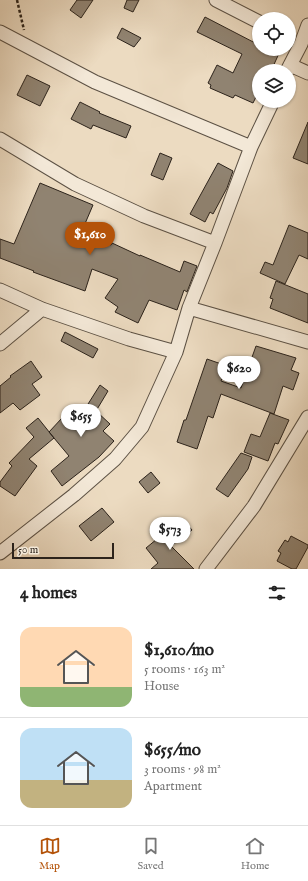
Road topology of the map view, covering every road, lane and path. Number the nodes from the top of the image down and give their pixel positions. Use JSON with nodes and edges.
{"nodes":[{"id":1,"x":17,"y":0,"type":"edge"},
{"id":2,"x":216,"y":0,"type":"edge"},
{"id":3,"x":252,"y":18,"type":"edge"},
{"id":4,"x":308,"y":25,"type":"edge"},
{"id":5,"x":0,"y":32,"type":"edge"},
{"id":6,"x":296,"y":40,"type":"edge"},
{"id":7,"x":29,"y":48,"type":"junction"},
{"id":8,"x":296,"y":70,"type":"edge"},
{"id":9,"x":308,"y":73,"type":"edge"},
{"id":10,"x":270,"y":108,"type":"edge"},
{"id":11,"x":0,"y":139,"type":"edge"},
{"id":12,"x":251,"y":147,"type":"junction"},
{"id":13,"x":215,"y":243,"type":"junction"},
{"id":14,"x":0,"y":290,"type":"edge"},
{"id":15,"x":188,"y":308,"type":"junction"},
{"id":16,"x":42,"y":309,"type":"junction"},
{"id":17,"x":308,"y":342,"type":"edge"},
{"id":18,"x":0,"y":344,"type":"edge"},
{"id":19,"x":176,"y":352,"type":"junction"},
{"id":20,"x":308,"y":417,"type":"edge"},
{"id":21,"x":0,"y":553,"type":"edge"},
{"id":22,"x":206,"y":569,"type":"edge"}],
"edges":[{"from":1,"to":7,"type":"path"},
{"from":2,"to":3,"type":"street"},
{"from":4,"to":6,"type":"street"},
{"from":5,"to":7,"type":"street"},
{"from":7,"to":12,"type":"street"},
{"from":8,"to":9,"type":"street"},
{"from":10,"to":12,"type":"street"},
{"from":11,"to":13,"type":"street"},
{"from":12,"to":13,"type":"street"},
{"from":13,"to":15,"type":"street"},
{"from":14,"to":16,"type":"street"},
{"from":15,"to":17,"type":"street"},
{"from":15,"to":19,"type":"street"},
{"from":16,"to":18,"type":"street"},
{"from":16,"to":19,"type":"street"},
{"from":19,"to":21,"type":"street"},
{"from":20,"to":22,"type":"street"}]}
